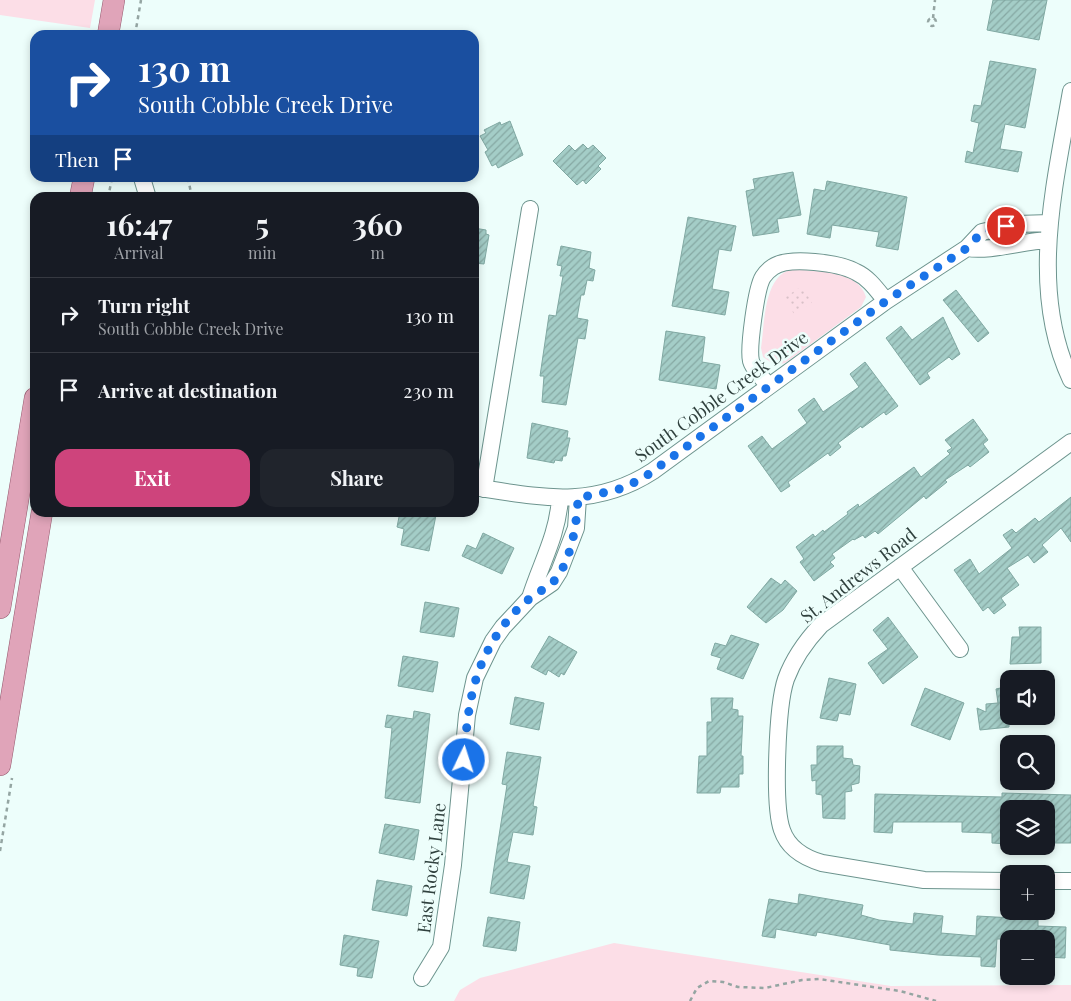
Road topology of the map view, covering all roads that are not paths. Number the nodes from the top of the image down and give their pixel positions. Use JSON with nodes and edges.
{"nodes":[{"id":1,"x":114,"y":0,"type":"edge"},
{"id":2,"x":109,"y":30,"type":"edge"},
{"id":3,"x":1071,"y":91,"type":"edge"},
{"id":4,"x":530,"y":209,"type":"dead end"},
{"id":5,"x":1050,"y":223,"type":"junction"},
{"id":6,"x":1048,"y":240,"type":"junction"},
{"id":7,"x":967,"y":248,"type":"junction"},
{"id":8,"x":886,"y":301,"type":"junction"},
{"id":9,"x":1071,"y":380,"type":"edge"},
{"id":10,"x":768,"y":386,"type":"junction"},
{"id":11,"x":30,"y":428,"type":"edge"},
{"id":12,"x":1071,"y":442,"type":"edge"},
{"id":13,"x":479,"y":488,"type":"edge"},
{"id":14,"x":578,"y":498,"type":"junction"},
{"id":15,"x":560,"y":500,"type":"junction"},
{"id":16,"x":41,"y":517,"type":"edge"},
{"id":17,"x":900,"y":566,"type":"junction"},
{"id":18,"x":530,"y":598,"type":"junction"},
{"id":19,"x":0,"y":608,"type":"edge"},
{"id":20,"x":960,"y":649,"type":"dead end"},
{"id":21,"x":0,"y":765,"type":"edge"},
{"id":22,"x":1000,"y":881,"type":"edge"},
{"id":23,"x":1055,"y":881,"type":"edge"},
{"id":24,"x":1071,"y":881,"type":"edge"},
{"id":25,"x":422,"y":978,"type":"dead end"}],
"edges":[{"from":1,"to":2,"type":"main road"},
{"from":3,"to":5,"type":"street"},
{"from":4,"to":13,"type":"street"},
{"from":5,"to":6,"type":"street"},
{"from":5,"to":7,"type":"street","name":"South Cobble Creek Drive"},
{"from":6,"to":7,"type":"street"},
{"from":6,"to":9,"type":"street"},
{"from":7,"to":8,"type":"street","name":"South Cobble Creek Drive"},
{"from":8,"to":10,"type":"street","name":"South Cobble Creek Drive"},
{"from":8,"to":10,"type":"street"},
{"from":10,"to":14,"type":"street","name":"South Cobble Creek Drive"},
{"from":11,"to":19,"type":"main road"},
{"from":12,"to":17,"type":"street","name":"St. Andrews Road"},
{"from":13,"to":15,"type":"street","name":"South Cobble Creek Drive"},
{"from":14,"to":15,"type":"street","name":"South Cobble Creek Drive"},
{"from":14,"to":18,"type":"street","name":"East Rocky Lane"},
{"from":15,"to":18,"type":"street","name":"East Rocky Lane"},
{"from":16,"to":21,"type":"main road"},
{"from":17,"to":20,"type":"street"},
{"from":17,"to":22,"type":"street","name":"St. Andrews Road"},
{"from":18,"to":25,"type":"street","name":"East Rocky Lane"},
{"from":23,"to":24,"type":"street"}]}
